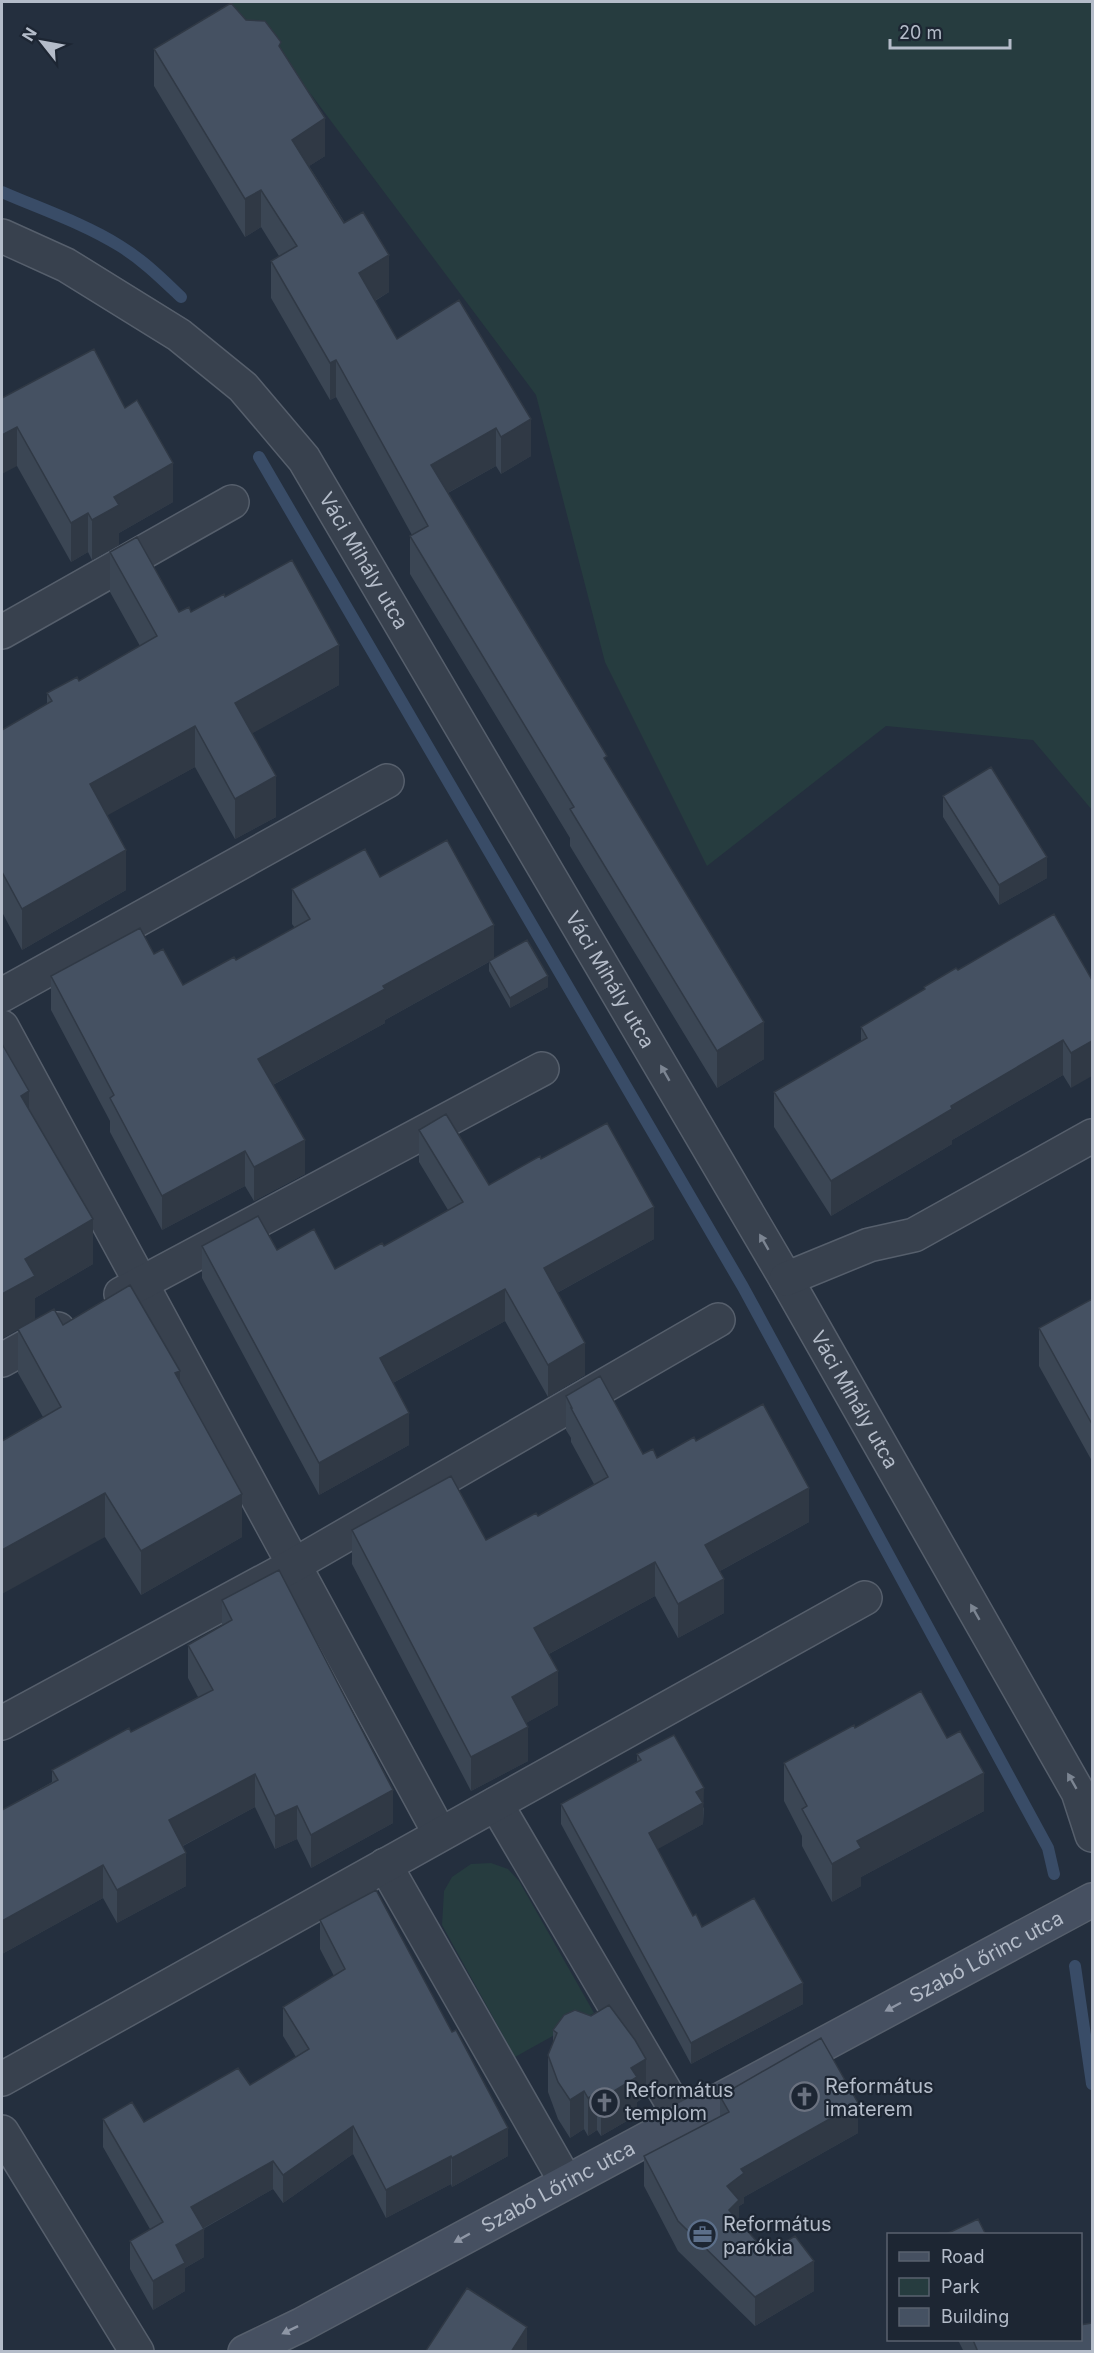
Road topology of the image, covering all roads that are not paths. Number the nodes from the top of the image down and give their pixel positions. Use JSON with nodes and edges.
{"nodes":[{"id":1,"x":2,"y":236,"type":"edge"},
{"id":2,"x":232,"y":502,"type":"dead end"},
{"id":3,"x":2,"y":632,"type":"edge"},
{"id":4,"x":387,"y":781,"type":"dead end"},
{"id":5,"x":2,"y":995,"type":"edge"},
{"id":6,"x":2,"y":1027,"type":"edge"},
{"id":7,"x":542,"y":1069,"type":"dead end"},
{"id":8,"x":1092,"y":1136,"type":"edge"},
{"id":9,"x":786,"y":1279,"type":"junction"},
{"id":10,"x":141,"y":1283,"type":"junction"},
{"id":11,"x":718,"y":1320,"type":"dead end"},
{"id":12,"x":2,"y":1360,"type":"edge"},
{"id":13,"x":294,"y":1565,"type":"junction"},
{"id":14,"x":865,"y":1598,"type":"dead end"},
{"id":15,"x":2,"y":1723,"type":"edge"},
{"id":16,"x":496,"y":1804,"type":"junction"},
{"id":17,"x":440,"y":1834,"type":"junction"},
{"id":18,"x":1092,"y":1835,"type":"edge"},
{"id":19,"x":385,"y":1865,"type":"junction"},
{"id":20,"x":1092,"y":1900,"type":"edge"},
{"id":21,"x":2,"y":2079,"type":"edge"},
{"id":22,"x":682,"y":2120,"type":"junction"},
{"id":23,"x":2,"y":2132,"type":"edge"},
{"id":24,"x":566,"y":2182,"type":"junction"},
{"id":25,"x":137,"y":2352,"type":"edge"},
{"id":26,"x":245,"y":2352,"type":"edge"}],
"edges":[{"from":9,"to":1,"type":"street","name":"Váci Mihály utca","one_way":true},
{"from":2,"to":3,"type":"street"},
{"from":4,"to":5,"type":"street"},
{"from":6,"to":10,"type":"street"},
{"from":7,"to":10,"type":"street"},
{"from":8,"to":9,"type":"street"},
{"from":18,"to":9,"type":"street","name":"Váci Mihály utca","one_way":true},
{"from":10,"to":12,"type":"street"},
{"from":10,"to":13,"type":"street"},
{"from":11,"to":13,"type":"street"},
{"from":13,"to":15,"type":"street"},
{"from":13,"to":17,"type":"street"},
{"from":14,"to":16,"type":"street"},
{"from":16,"to":17,"type":"street"},
{"from":16,"to":22,"type":"street"},
{"from":17,"to":19,"type":"street"},
{"from":19,"to":21,"type":"street"},
{"from":19,"to":24,"type":"street"},
{"from":20,"to":22,"type":"main road","name":"Szabó Lőrinc utca","one_way":true},
{"from":22,"to":24,"type":"main road","name":"Szabó Lőrinc utca"},
{"from":23,"to":25,"type":"street"},
{"from":24,"to":26,"type":"main road","name":"Szabó Lőrinc utca","one_way":true}]}
